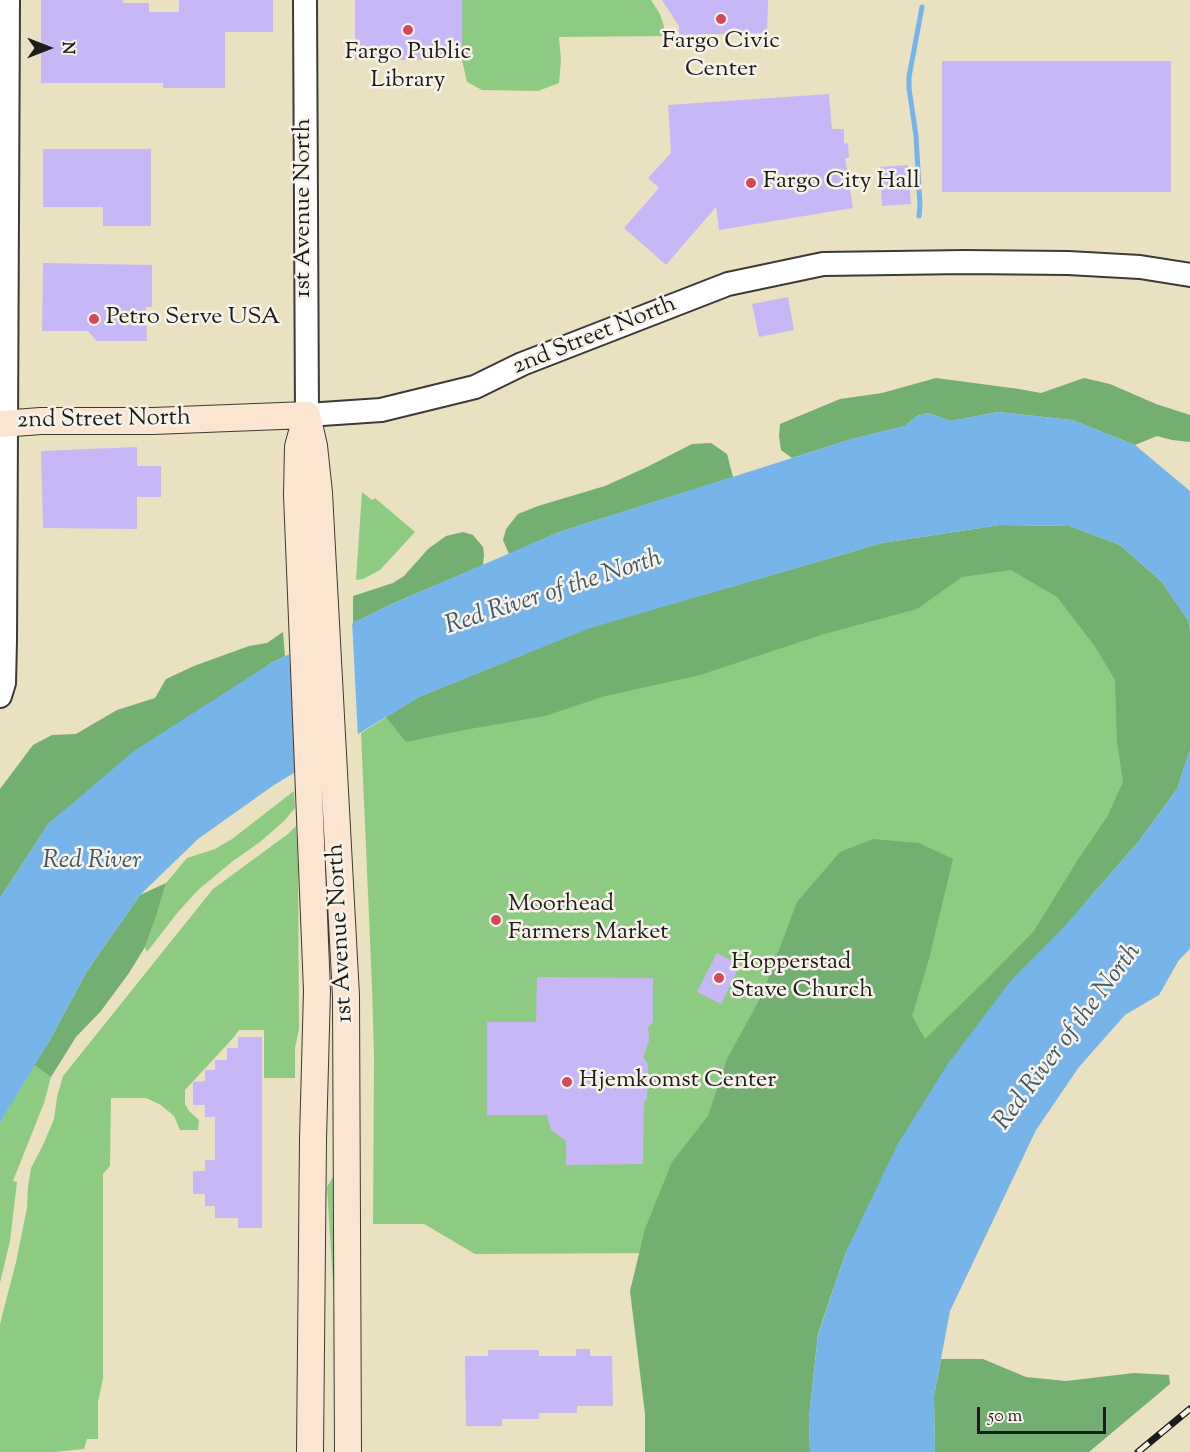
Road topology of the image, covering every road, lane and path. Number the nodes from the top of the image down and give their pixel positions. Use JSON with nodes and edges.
{"nodes":[{"id":1,"x":8,"y":0,"type":"edge"},
{"id":2,"x":304,"y":0,"type":"edge"},
{"id":3,"x":1190,"y":275,"type":"edge"},
{"id":4,"x":307,"y":415,"type":"junction"},
{"id":5,"x":3,"y":424,"type":"edge"},
{"id":6,"x":308,"y":494,"type":"junction"},
{"id":7,"x":0,"y":696,"type":"edge"},
{"id":8,"x":310,"y":1452,"type":"edge"},
{"id":9,"x":348,"y":1452,"type":"edge"}],
"edges":[{"from":1,"to":5,"type":"street"},
{"from":2,"to":4,"type":"street","name":"1st Avenue North"},
{"from":3,"to":4,"type":"street","name":"2nd Street North"},
{"from":4,"to":5,"type":"main road","name":"2nd Street North"},
{"from":4,"to":6,"type":"main road","name":"1st Avenue North"},
{"from":5,"to":7,"type":"street"},
{"from":6,"to":8,"type":"main road","name":"1st Avenue North"},
{"from":6,"to":9,"type":"main road","name":"1st Avenue North"}]}
